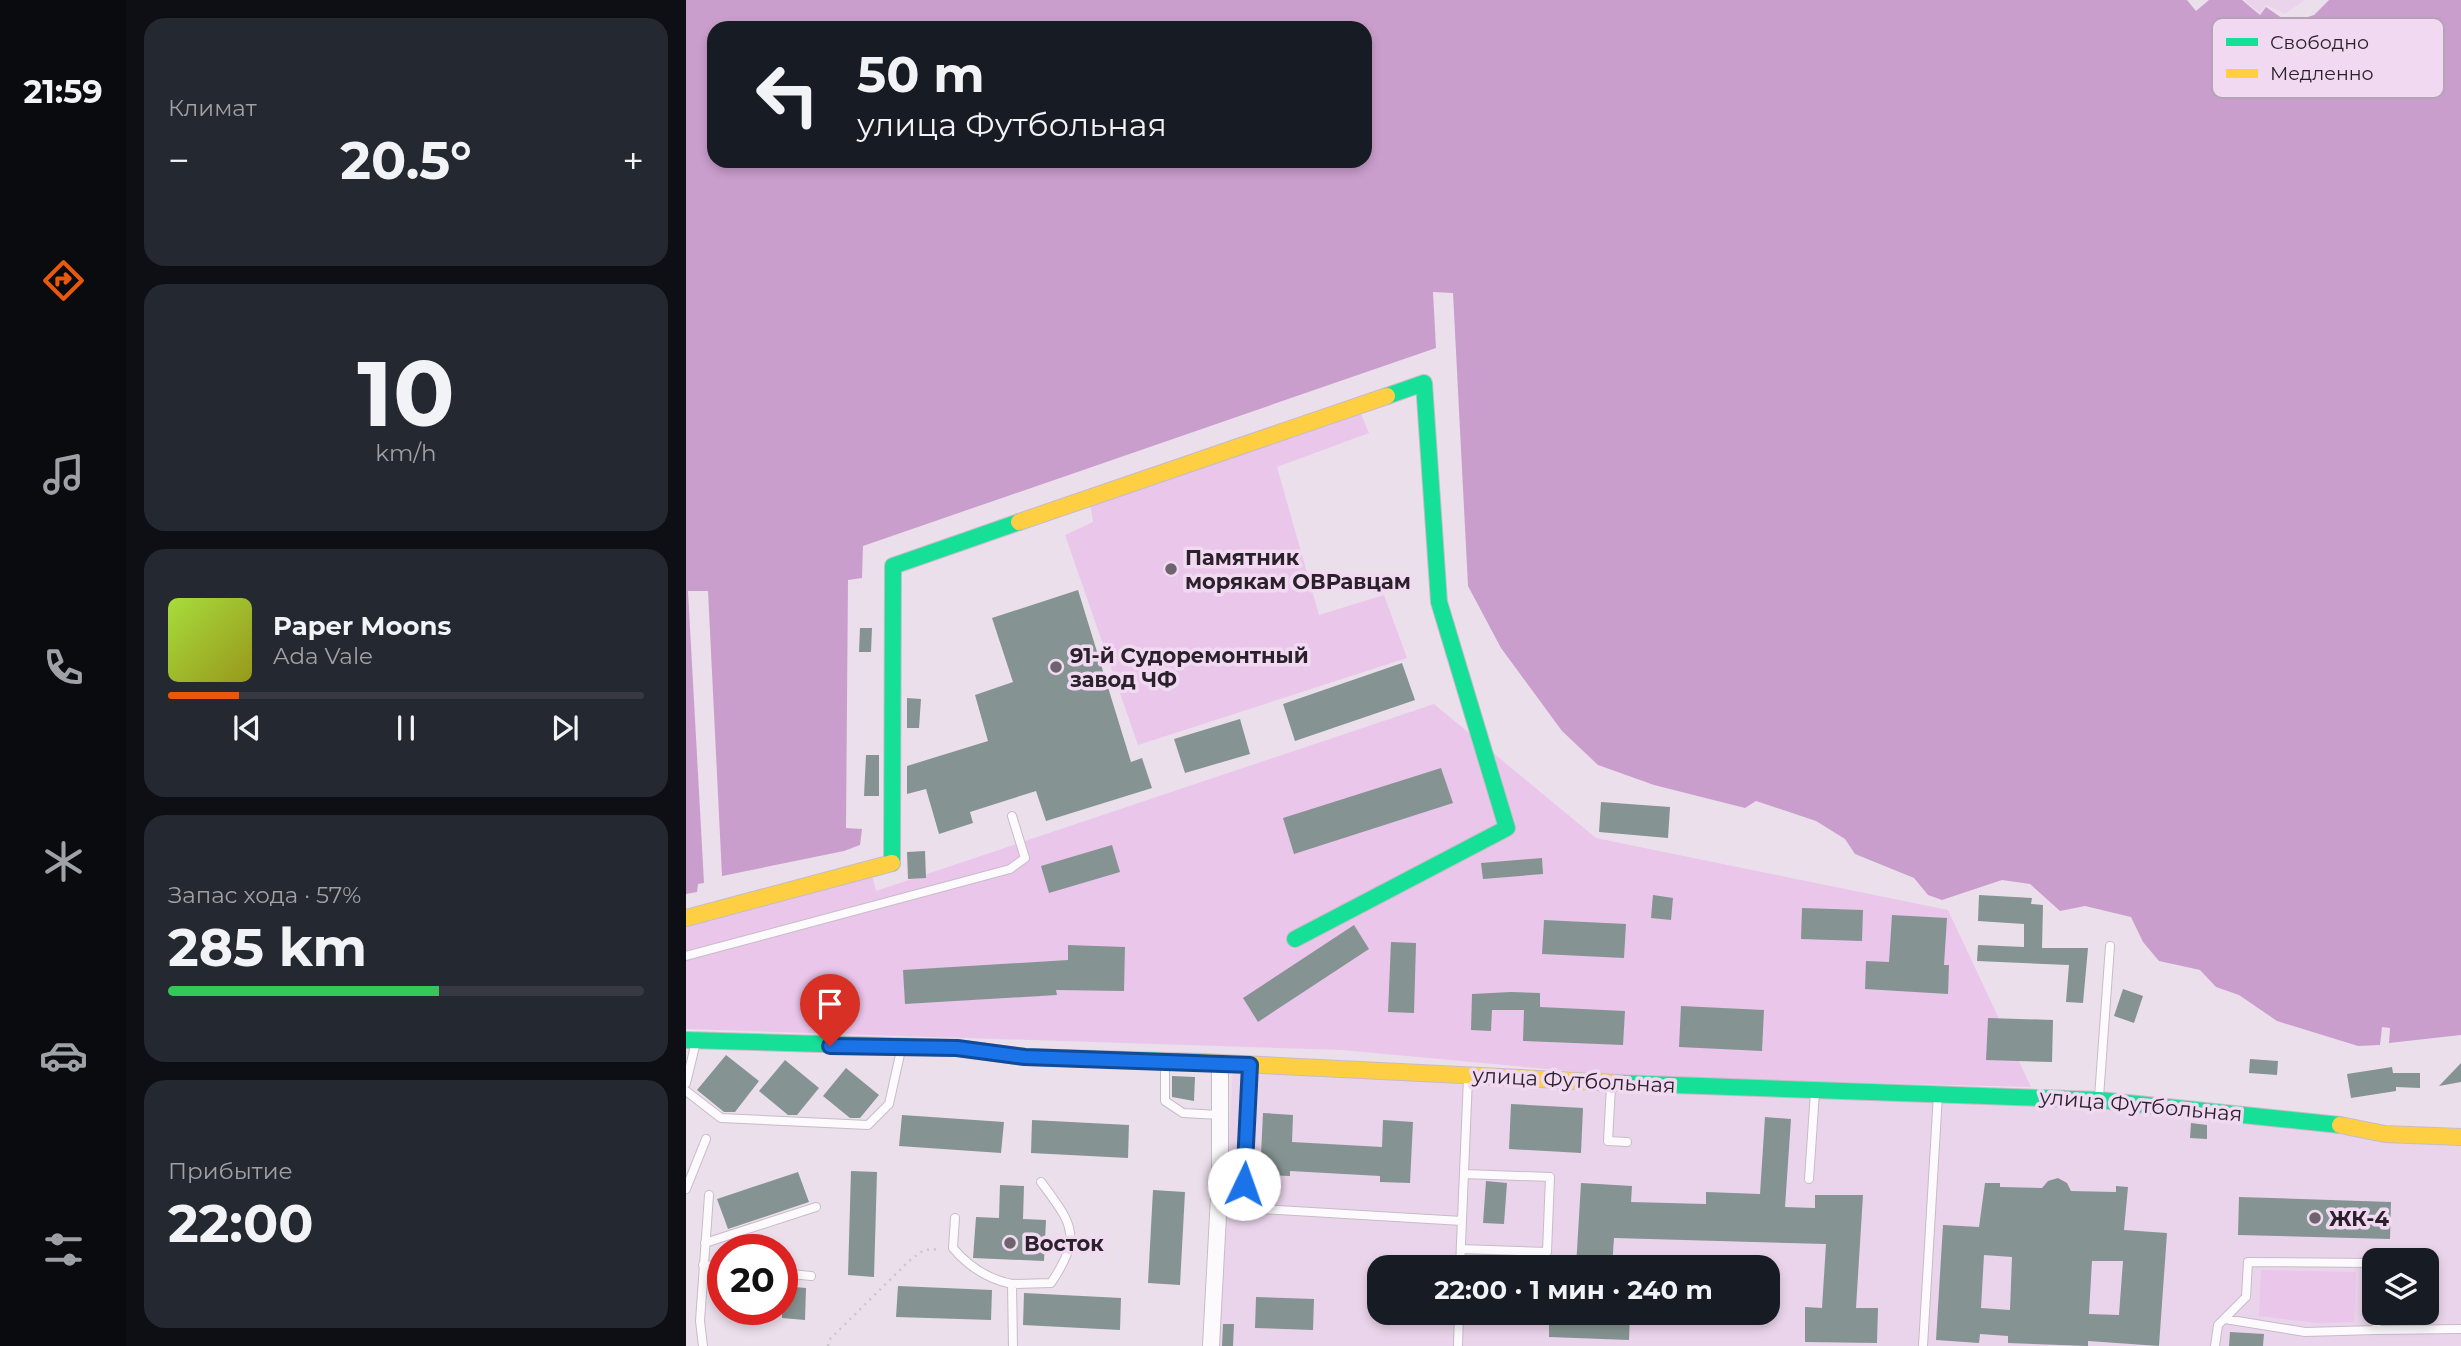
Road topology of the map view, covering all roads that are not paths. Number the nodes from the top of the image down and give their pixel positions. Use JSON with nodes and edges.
{"nodes":[{"id":1,"x":1012,"y":816,"type":"dead end"},
{"id":2,"x":686,"y":918,"type":"edge"},
{"id":3,"x":1296,"y":939,"type":"dead end"},
{"id":4,"x":2110,"y":946,"type":"dead end"},
{"id":5,"x":686,"y":957,"type":"edge"},
{"id":6,"x":691,"y":1040,"type":"edge"},
{"id":7,"x":901,"y":1047,"type":"junction"},
{"id":8,"x":1165,"y":1063,"type":"junction"},
{"id":9,"x":1220,"y":1063,"type":"junction"},
{"id":10,"x":1250,"y":1065,"type":"junction"},
{"id":11,"x":1468,"y":1076,"type":"junction"},
{"id":12,"x":686,"y":1083,"type":"edge"},
{"id":13,"x":1611,"y":1083,"type":"junction"},
{"id":14,"x":1816,"y":1089,"type":"junction"},
{"id":15,"x":686,"y":1091,"type":"edge"},
{"id":16,"x":1939,"y":1092,"type":"junction"},
{"id":17,"x":2099,"y":1100,"type":"junction"},
{"id":18,"x":1220,"y":1115,"type":"junction"},
{"id":19,"x":2461,"y":1137,"type":"edge"},
{"id":20,"x":706,"y":1139,"type":"dead end"},
{"id":21,"x":1628,"y":1142,"type":"dead end"},
{"id":22,"x":1464,"y":1174,"type":"junction"},
{"id":23,"x":1809,"y":1179,"type":"dead end"},
{"id":24,"x":1041,"y":1182,"type":"dead end"},
{"id":25,"x":686,"y":1188,"type":"edge"},
{"id":26,"x":709,"y":1195,"type":"dead end"},
{"id":27,"x":816,"y":1208,"type":"dead end"},
{"id":28,"x":955,"y":1218,"type":"dead end"},
{"id":29,"x":1462,"y":1222,"type":"junction"},
{"id":30,"x":705,"y":1243,"type":"junction"},
{"id":31,"x":1461,"y":1249,"type":"junction"},
{"id":32,"x":1461,"y":1255,"type":"edge"},
{"id":33,"x":2362,"y":1263,"type":"edge"},
{"id":34,"x":703,"y":1265,"type":"junction"},
{"id":35,"x":707,"y":1265,"type":"edge"},
{"id":36,"x":798,"y":1275,"type":"edge"},
{"id":37,"x":811,"y":1276,"type":"dead end"},
{"id":38,"x":1012,"y":1284,"type":"junction"},
{"id":39,"x":2225,"y":1319,"type":"junction"},
{"id":40,"x":1459,"y":1325,"type":"edge"},
{"id":41,"x":2377,"y":1325,"type":"edge"},
{"id":42,"x":2461,"y":1329,"type":"edge"},
{"id":43,"x":2376,"y":1330,"type":"junction"},
{"id":44,"x":703,"y":1346,"type":"edge"},
{"id":45,"x":1013,"y":1346,"type":"edge"},
{"id":46,"x":1210,"y":1346,"type":"edge"},
{"id":47,"x":1458,"y":1346,"type":"edge"},
{"id":48,"x":1923,"y":1346,"type":"edge"},
{"id":49,"x":2215,"y":1346,"type":"edge"}],
"edges":[{"from":1,"to":5,"type":"lane"},
{"from":2,"to":3,"type":"street"},
{"from":4,"to":17,"type":"lane"},
{"from":6,"to":7,"type":"street","name":"улица Футбольная"},
{"from":6,"to":12,"type":"lane"},
{"from":7,"to":8,"type":"street","name":"улица Футбольная"},
{"from":7,"to":15,"type":"lane"},
{"from":8,"to":9,"type":"street","name":"улица Футбольная"},
{"from":8,"to":18,"type":"lane"},
{"from":9,"to":10,"type":"street","name":"улица Футбольная"},
{"from":9,"to":18,"type":"street"},
{"from":10,"to":11,"type":"street","name":"улица Футбольная"},
{"from":10,"to":29,"type":"lane"},
{"from":11,"to":13,"type":"street","name":"улица Футбольная"},
{"from":11,"to":22,"type":"lane"},
{"from":13,"to":14,"type":"street","name":"улица Футбольная"},
{"from":13,"to":21,"type":"lane"},
{"from":14,"to":16,"type":"street","name":"улица Футбольная"},
{"from":14,"to":23,"type":"lane"},
{"from":16,"to":17,"type":"street","name":"улица Футбольная"},
{"from":16,"to":48,"type":"lane"},
{"from":17,"to":19,"type":"street","name":"улица Футбольная"},
{"from":18,"to":46,"type":"street"},
{"from":20,"to":25,"type":"lane"},
{"from":22,"to":29,"type":"lane"},
{"from":22,"to":31,"type":"lane"},
{"from":24,"to":38,"type":"lane"},
{"from":26,"to":30,"type":"lane"},
{"from":27,"to":30,"type":"lane"},
{"from":28,"to":38,"type":"lane"},
{"from":29,"to":31,"type":"lane"},
{"from":30,"to":34,"type":"lane"},
{"from":31,"to":32,"type":"lane"},
{"from":33,"to":39,"type":"lane"},
{"from":34,"to":35,"type":"lane"},
{"from":34,"to":44,"type":"lane"},
{"from":36,"to":37,"type":"lane"},
{"from":38,"to":45,"type":"lane"},
{"from":39,"to":43,"type":"lane"},
{"from":39,"to":49,"type":"lane"},
{"from":40,"to":47,"type":"lane"},
{"from":41,"to":43,"type":"lane"},
{"from":42,"to":43,"type":"lane"}]}
